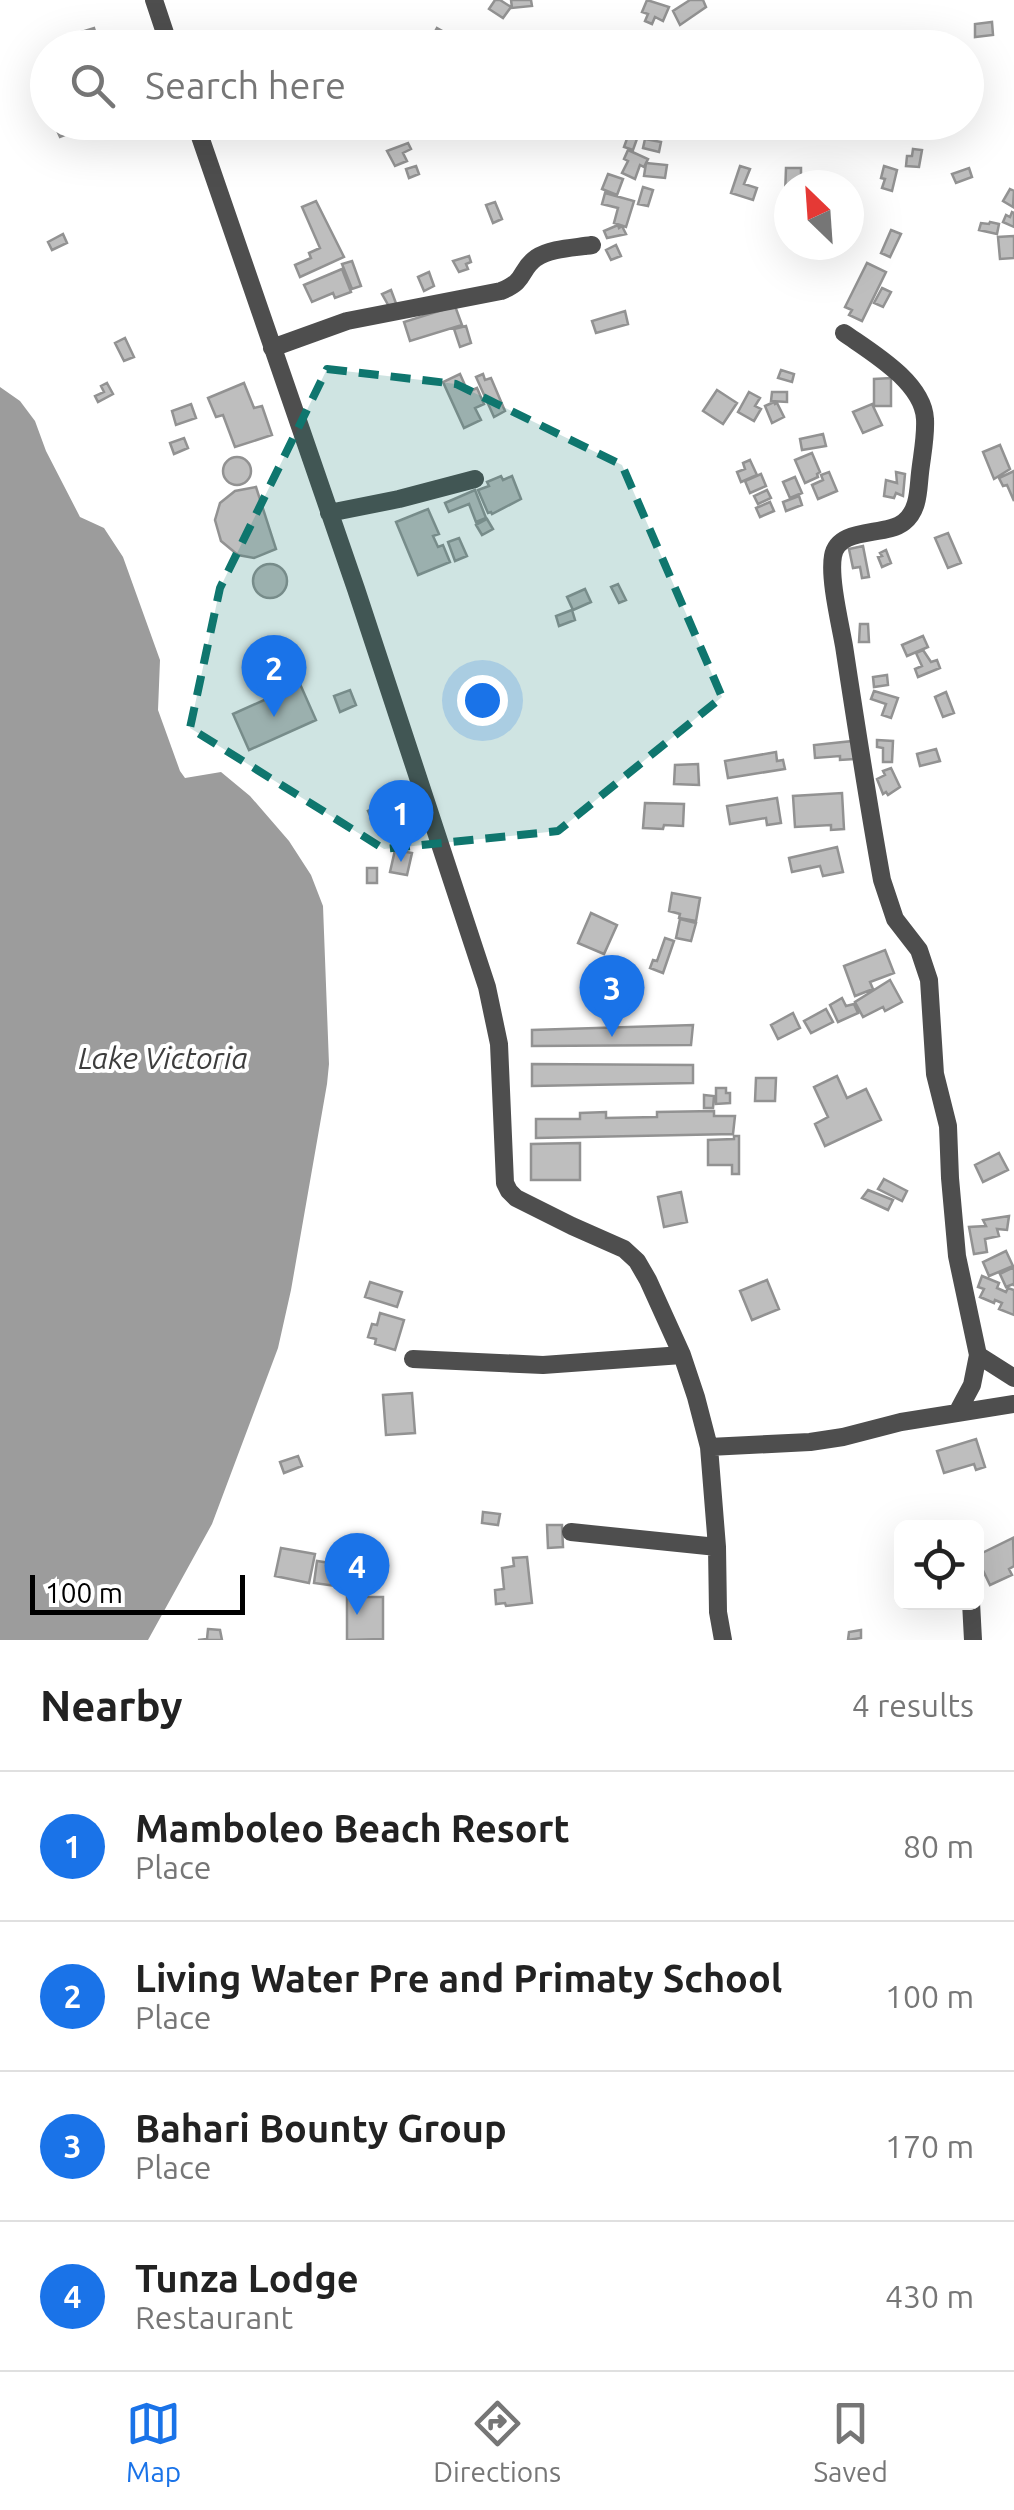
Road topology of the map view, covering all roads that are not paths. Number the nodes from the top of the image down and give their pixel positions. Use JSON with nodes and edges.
{"nodes":[{"id":1,"x":154,"y":0,"type":"edge"},
{"id":2,"x":164,"y":30,"type":"edge"},
{"id":3,"x":201,"y":140,"type":"edge"},
{"id":4,"x":592,"y":245,"type":"dead end"},
{"id":5,"x":844,"y":333,"type":"dead end"},
{"id":6,"x":272,"y":348,"type":"junction"},
{"id":7,"x":475,"y":479,"type":"dead end"},
{"id":8,"x":329,"y":513,"type":"junction"},
{"id":9,"x":682,"y":1355,"type":"junction"},
{"id":10,"x":978,"y":1355,"type":"junction"},
{"id":11,"x":413,"y":1359,"type":"dead end"},
{"id":12,"x":1014,"y":1378,"type":"edge"},
{"id":13,"x":1014,"y":1404,"type":"edge"},
{"id":14,"x":957,"y":1412,"type":"junction"},
{"id":15,"x":710,"y":1447,"type":"junction"},
{"id":16,"x":571,"y":1532,"type":"dead end"},
{"id":17,"x":716,"y":1547,"type":"junction"},
{"id":18,"x":971,"y":1610,"type":"edge"},
{"id":19,"x":723,"y":1640,"type":"edge"},
{"id":20,"x":973,"y":1640,"type":"edge"}],
"edges":[{"from":1,"to":2,"type":"street"},
{"from":3,"to":6,"type":"street"},
{"from":4,"to":6,"type":"street"},
{"from":5,"to":10,"type":"street"},
{"from":6,"to":8,"type":"street"},
{"from":7,"to":8,"type":"street"},
{"from":8,"to":9,"type":"street"},
{"from":9,"to":11,"type":"street"},
{"from":9,"to":15,"type":"street"},
{"from":10,"to":12,"type":"street"},
{"from":10,"to":14,"type":"street"},
{"from":13,"to":14,"type":"street"},
{"from":14,"to":15,"type":"street"},
{"from":15,"to":17,"type":"street"},
{"from":16,"to":17,"type":"street"},
{"from":17,"to":19,"type":"street"},
{"from":18,"to":20,"type":"street"}]}
